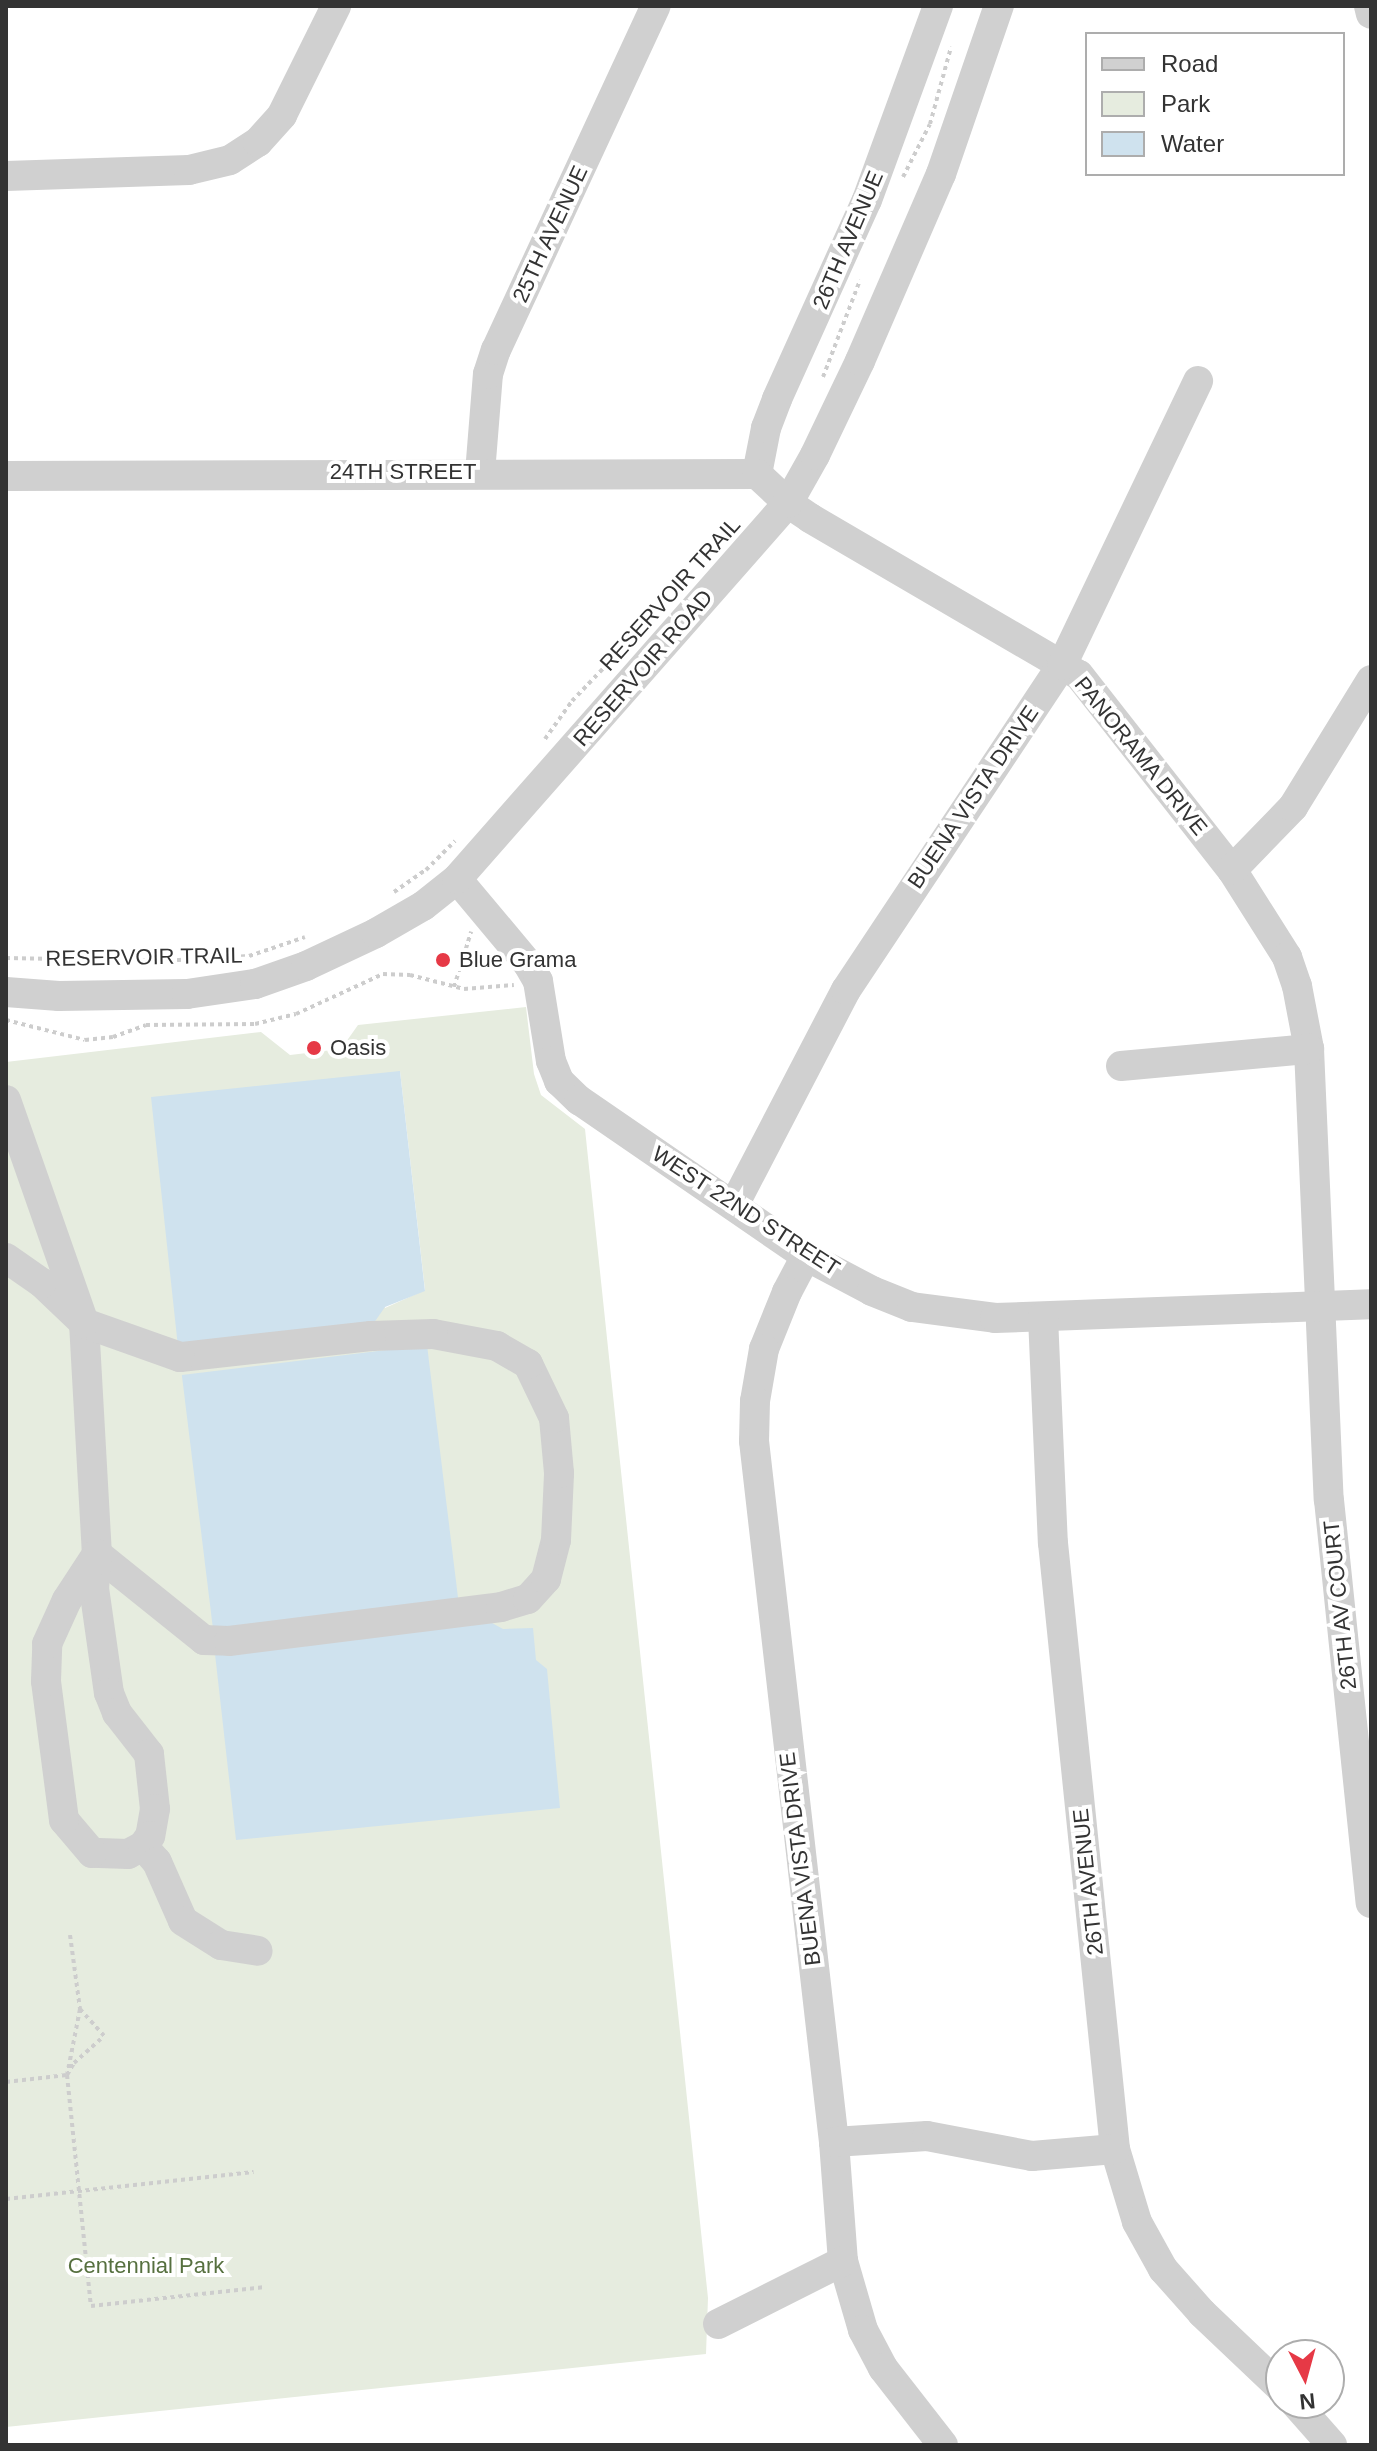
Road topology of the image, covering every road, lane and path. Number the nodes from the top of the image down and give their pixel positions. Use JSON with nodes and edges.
{"nodes":[{"id":1,"x":336,"y":6,"type":"edge"},
{"id":2,"x":656,"y":6,"type":"edge"},
{"id":3,"x":938,"y":6,"type":"edge"},
{"id":4,"x":999,"y":6,"type":"edge"},
{"id":5,"x":1369,"y":6,"type":"edge"},
{"id":6,"x":1371,"y":14,"type":"edge"},
{"id":7,"x":952,"y":43,"type":"dead end"},
{"id":8,"x":6,"y":176,"type":"edge"},
{"id":9,"x":898,"y":187,"type":"dead end"},
{"id":10,"x":860,"y":278,"type":"dead end"},
{"id":11,"x":821,"y":380,"type":"dead end"},
{"id":12,"x":1198,"y":381,"type":"dead end"},
{"id":13,"x":480,"y":473,"type":"junction"},
{"id":14,"x":757,"y":474,"type":"junction"},
{"id":15,"x":6,"y":476,"type":"edge"},
{"id":16,"x":788,"y":503,"type":"junction"},
{"id":17,"x":655,"y":614,"type":"dead end"},
{"id":18,"x":1062,"y":665,"type":"junction"},
{"id":19,"x":1371,"y":680,"type":"edge"},
{"id":20,"x":1361,"y":722,"type":"edge"},
{"id":21,"x":539,"y":747,"type":"dead end"},
{"id":22,"x":457,"y":839,"type":"dead end"},
{"id":23,"x":1232,"y":870,"type":"junction"},
{"id":24,"x":457,"y":879,"type":"junction"},
{"id":25,"x":392,"y":893,"type":"dead end"},
{"id":26,"x":489,"y":915,"type":"junction"},
{"id":27,"x":307,"y":936,"type":"dead end"},
{"id":28,"x":6,"y":958,"type":"edge"},
{"id":29,"x":538,"y":981,"type":"junction"},
{"id":30,"x":454,"y":987,"type":"junction"},
{"id":31,"x":6,"y":992,"type":"edge"},
{"id":32,"x":6,"y":1020,"type":"edge"},
{"id":33,"x":1309,"y":1049,"type":"junction"},
{"id":34,"x":1121,"y":1066,"type":"dead end"},
{"id":35,"x":6,"y":1100,"type":"edge"},
{"id":36,"x":734,"y":1205,"type":"junction"},
{"id":37,"x":806,"y":1256,"type":"junction"},
{"id":38,"x":6,"y":1258,"type":"edge"},
{"id":39,"x":1371,"y":1304,"type":"edge"},
{"id":40,"x":1321,"y":1306,"type":"junction"},
{"id":41,"x":1043,"y":1317,"type":"junction"},
{"id":42,"x":84,"y":1323,"type":"junction"},
{"id":43,"x":97,"y":1554,"type":"junction"},
{"id":44,"x":143,"y":1846,"type":"junction"},
{"id":45,"x":1371,"y":1903,"type":"edge"},
{"id":46,"x":70,"y":1935,"type":"dead end"},
{"id":47,"x":258,"y":1951,"type":"dead end"},
{"id":48,"x":80,"y":2009,"type":"junction"},
{"id":49,"x":67,"y":2075,"type":"junction"},
{"id":50,"x":6,"y":2082,"type":"edge"},
{"id":51,"x":834,"y":2142,"type":"junction"},
{"id":52,"x":1115,"y":2149,"type":"junction"},
{"id":53,"x":254,"y":2172,"type":"dead end"},
{"id":54,"x":79,"y":2191,"type":"junction"},
{"id":55,"x":6,"y":2199,"type":"edge"},
{"id":56,"x":843,"y":2261,"type":"junction"},
{"id":57,"x":265,"y":2287,"type":"dead end"},
{"id":58,"x":718,"y":2324,"type":"dead end"},
{"id":59,"x":1265,"y":2373,"type":"edge"},
{"id":60,"x":1309,"y":2419,"type":"edge"},
{"id":61,"x":943,"y":2445,"type":"edge"},
{"id":62,"x":1332,"y":2445,"type":"edge"}],
"edges":[{"from":1,"to":8,"type":"street"},
{"from":2,"to":13,"type":"street","name":"25TH AVENUE"},
{"from":3,"to":14,"type":"street","name":"26TH AVENUE"},
{"from":4,"to":16,"type":"street","name":"RESERVOIR ROAD"},
{"from":5,"to":6,"type":"street"},
{"from":7,"to":9,"type":"path"},
{"from":10,"to":11,"type":"path"},
{"from":12,"to":18,"type":"street","name":"BUENA VISTA DRIVE"},
{"from":13,"to":14,"type":"street","name":"24TH STREET"},
{"from":13,"to":15,"type":"street","name":"24TH STREET"},
{"from":14,"to":16,"type":"street"},
{"from":16,"to":18,"type":"street","name":"PANORAMA DRIVE"},
{"from":16,"to":24,"type":"street","name":"RESERVOIR ROAD"},
{"from":17,"to":21,"type":"path","name":"RESERVOIR TRAIL"},
{"from":18,"to":23,"type":"street","name":"PANORAMA DRIVE"},
{"from":18,"to":36,"type":"street","name":"BUENA VISTA DRIVE"},
{"from":19,"to":20,"type":"street"},
{"from":20,"to":23,"type":"street"},
{"from":22,"to":25,"type":"path"},
{"from":23,"to":33,"type":"street","name":"PANORAMA DRIVE"},
{"from":24,"to":26,"type":"street","name":"WEST 22ND STREET"},
{"from":24,"to":31,"type":"street","name":"RESERVOIR ROAD"},
{"from":26,"to":29,"type":"street","name":"WEST 22ND STREET"},
{"from":26,"to":30,"type":"path"},
{"from":27,"to":28,"type":"path","name":"RESERVOIR TRAIL"},
{"from":29,"to":30,"type":"path"},
{"from":29,"to":36,"type":"street","name":"WEST 22ND STREET"},
{"from":30,"to":32,"type":"path"},
{"from":33,"to":34,"type":"street"},
{"from":33,"to":40,"type":"street","name":"PANORAMA DRIVE"},
{"from":35,"to":42,"type":"street"},
{"from":36,"to":37,"type":"street","name":"WEST 22ND STREET"},
{"from":37,"to":41,"type":"street","name":"WEST 22ND STREET"},
{"from":37,"to":51,"type":"street","name":"BUENA VISTA DRIVE"},
{"from":38,"to":42,"type":"street"},
{"from":39,"to":40,"type":"street","name":"WEST 22ND STREET"},
{"from":40,"to":41,"type":"street","name":"WEST 22ND STREET"},
{"from":40,"to":45,"type":"street","name":"26TH AV COURT"},
{"from":41,"to":52,"type":"street","name":"26TH AVENUE"},
{"from":42,"to":43,"type":"street"},
{"from":42,"to":43,"type":"street"},
{"from":43,"to":44,"type":"street"},
{"from":43,"to":44,"type":"street"},
{"from":44,"to":47,"type":"street"},
{"from":46,"to":48,"type":"path"},
{"from":48,"to":49,"type":"path"},
{"from":48,"to":49,"type":"path"},
{"from":49,"to":50,"type":"path"},
{"from":49,"to":54,"type":"path"},
{"from":51,"to":52,"type":"street"},
{"from":51,"to":56,"type":"street","name":"BUENA VISTA DRIVE"},
{"from":52,"to":59,"type":"street","name":"26TH AVENUE"},
{"from":53,"to":54,"type":"path"},
{"from":54,"to":55,"type":"path"},
{"from":54,"to":57,"type":"path"},
{"from":56,"to":58,"type":"street"},
{"from":56,"to":61,"type":"street","name":"BUENA VISTA DRIVE"},
{"from":60,"to":62,"type":"street"}]}
